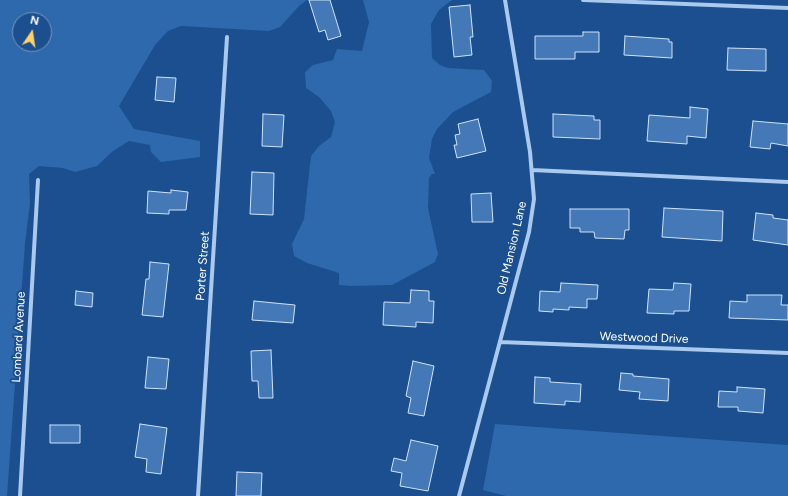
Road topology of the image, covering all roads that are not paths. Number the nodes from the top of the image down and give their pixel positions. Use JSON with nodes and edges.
{"nodes":[{"id":1,"x":505,"y":0,"type":"edge"},
{"id":2,"x":583,"y":0,"type":"edge"},
{"id":3,"x":788,"y":8,"type":"edge"},
{"id":4,"x":227,"y":37,"type":"dead end"},
{"id":5,"x":532,"y":170,"type":"junction"},
{"id":6,"x":38,"y":180,"type":"dead end"},
{"id":7,"x":788,"y":182,"type":"edge"},
{"id":8,"x":500,"y":342,"type":"junction"},
{"id":9,"x":788,"y":353,"type":"edge"},
{"id":10,"x":20,"y":496,"type":"edge"},
{"id":11,"x":198,"y":496,"type":"edge"},
{"id":12,"x":459,"y":496,"type":"edge"}],
"edges":[{"from":1,"to":5,"type":"street","name":"Old Mansion Lane"},
{"from":2,"to":3,"type":"street"},
{"from":4,"to":11,"type":"street","name":"Porter Street"},
{"from":5,"to":7,"type":"street"},
{"from":5,"to":8,"type":"street","name":"Old Mansion Lane"},
{"from":6,"to":10,"type":"street","name":"Lombard Avenue"},
{"from":8,"to":9,"type":"street","name":"Westwood Drive"},
{"from":8,"to":12,"type":"street","name":"Old Mansion Lane"}]}
